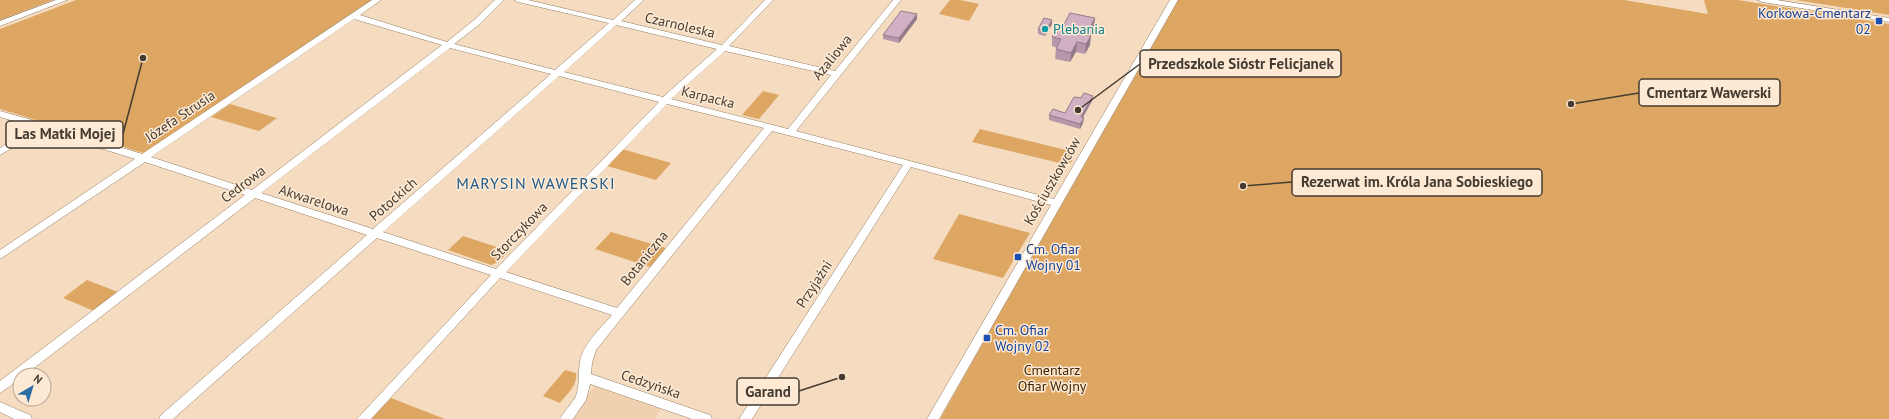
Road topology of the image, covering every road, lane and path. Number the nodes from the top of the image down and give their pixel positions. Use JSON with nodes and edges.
{"nodes":[{"id":1,"x":63,"y":0,"type":"edge"},
{"id":2,"x":377,"y":0,"type":"edge"},
{"id":3,"x":500,"y":0,"type":"edge"},
{"id":4,"x":518,"y":0,"type":"edge"},
{"id":5,"x":640,"y":0,"type":"edge"},
{"id":6,"x":769,"y":0,"type":"edge"},
{"id":7,"x":897,"y":0,"type":"edge"},
{"id":8,"x":1174,"y":0,"type":"edge"},
{"id":9,"x":1762,"y":0,"type":"edge"},
{"id":10,"x":353,"y":16,"type":"junction"},
{"id":11,"x":1889,"y":20,"type":"edge"},
{"id":12,"x":614,"y":23,"type":"junction"},
{"id":13,"x":0,"y":24,"type":"edge"},
{"id":14,"x":449,"y":44,"type":"junction"},
{"id":15,"x":723,"y":48,"type":"junction"},
{"id":16,"x":557,"y":74,"type":"junction"},
{"id":17,"x":837,"y":74,"type":"junction"},
{"id":18,"x":664,"y":101,"type":"junction"},
{"id":19,"x":0,"y":114,"type":"edge"},
{"id":20,"x":43,"y":126,"type":"junction"},
{"id":21,"x":770,"y":127,"type":"junction"},
{"id":22,"x":790,"y":132,"type":"junction"},
{"id":23,"x":0,"y":152,"type":"edge"},
{"id":24,"x":143,"y":158,"type":"junction"},
{"id":25,"x":908,"y":164,"type":"junction"},
{"id":26,"x":253,"y":194,"type":"junction"},
{"id":27,"x":1057,"y":203,"type":"junction"},
{"id":28,"x":375,"y":234,"type":"junction"},
{"id":29,"x":0,"y":255,"type":"edge"},
{"id":30,"x":498,"y":274,"type":"junction"},
{"id":31,"x":619,"y":313,"type":"junction"},
{"id":32,"x":585,"y":376,"type":"junction"},
{"id":33,"x":0,"y":388,"type":"edge"},
{"id":34,"x":0,"y":407,"type":"edge"},
{"id":35,"x":26,"y":419,"type":"edge"},
{"id":36,"x":165,"y":419,"type":"edge"},
{"id":37,"x":363,"y":419,"type":"edge"},
{"id":38,"x":566,"y":419,"type":"edge"},
{"id":39,"x":706,"y":419,"type":"edge"},
{"id":40,"x":745,"y":419,"type":"edge"},
{"id":41,"x":933,"y":419,"type":"edge"}],
"edges":[{"from":1,"to":13,"type":"street"},
{"from":2,"to":10,"type":"street","name":"Józefa Strusia"},
{"from":3,"to":14,"type":"street","name":"Cedrowa"},
{"from":4,"to":12,"type":"street","name":"Czarnoleska"},
{"from":5,"to":12,"type":"street","name":"Potockich"},
{"from":6,"to":15,"type":"street","name":"Storczykowa"},
{"from":7,"to":17,"type":"street","name":"Azaliowa"},
{"from":8,"to":27,"type":"street","name":"Kościuszkowców"},
{"from":9,"to":11,"type":"street"},
{"from":10,"to":14,"type":"street","name":"Karpacka"},
{"from":10,"to":24,"type":"street","name":"Józefa Strusia"},
{"from":12,"to":15,"type":"street","name":"Czarnoleska"},
{"from":12,"to":16,"type":"street","name":"Potockich"},
{"from":14,"to":16,"type":"street","name":"Karpacka"},
{"from":14,"to":26,"type":"street","name":"Cedrowa"},
{"from":15,"to":17,"type":"street","name":"Czarnoleska"},
{"from":15,"to":18,"type":"street","name":"Storczykowa"},
{"from":16,"to":18,"type":"street","name":"Karpacka"},
{"from":16,"to":28,"type":"street","name":"Potockich"},
{"from":17,"to":22,"type":"street","name":"Azaliowa"},
{"from":18,"to":21,"type":"street","name":"Karpacka"},
{"from":18,"to":30,"type":"street","name":"Storczykowa"},
{"from":19,"to":20,"type":"street","name":"Akwarelowa"},
{"from":20,"to":23,"type":"street"},
{"from":20,"to":24,"type":"street","name":"Akwarelowa"},
{"from":21,"to":22,"type":"street","name":"Karpacka"},
{"from":21,"to":31,"type":"street","name":"Botaniczna"},
{"from":22,"to":25,"type":"street","name":"Karpacka"},
{"from":24,"to":26,"type":"street","name":"Akwarelowa"},
{"from":24,"to":29,"type":"street","name":"Józefa Strusia"},
{"from":25,"to":27,"type":"street","name":"Karpacka"},
{"from":25,"to":40,"type":"street","name":"Przyjaźni"},
{"from":26,"to":28,"type":"street","name":"Akwarelowa"},
{"from":26,"to":33,"type":"street","name":"Cedrowa"},
{"from":27,"to":41,"type":"street","name":"Kościuszkowców"},
{"from":28,"to":30,"type":"street","name":"Akwarelowa"},
{"from":28,"to":36,"type":"street","name":"Potockich"},
{"from":30,"to":31,"type":"street","name":"Akwarelowa"},
{"from":30,"to":37,"type":"street","name":"Storczykowa"},
{"from":31,"to":32,"type":"street","name":"Botaniczna"},
{"from":32,"to":38,"type":"street","name":"Botaniczna"},
{"from":32,"to":39,"type":"street","name":"Cedzyńska"},
{"from":34,"to":35,"type":"street"}]}
